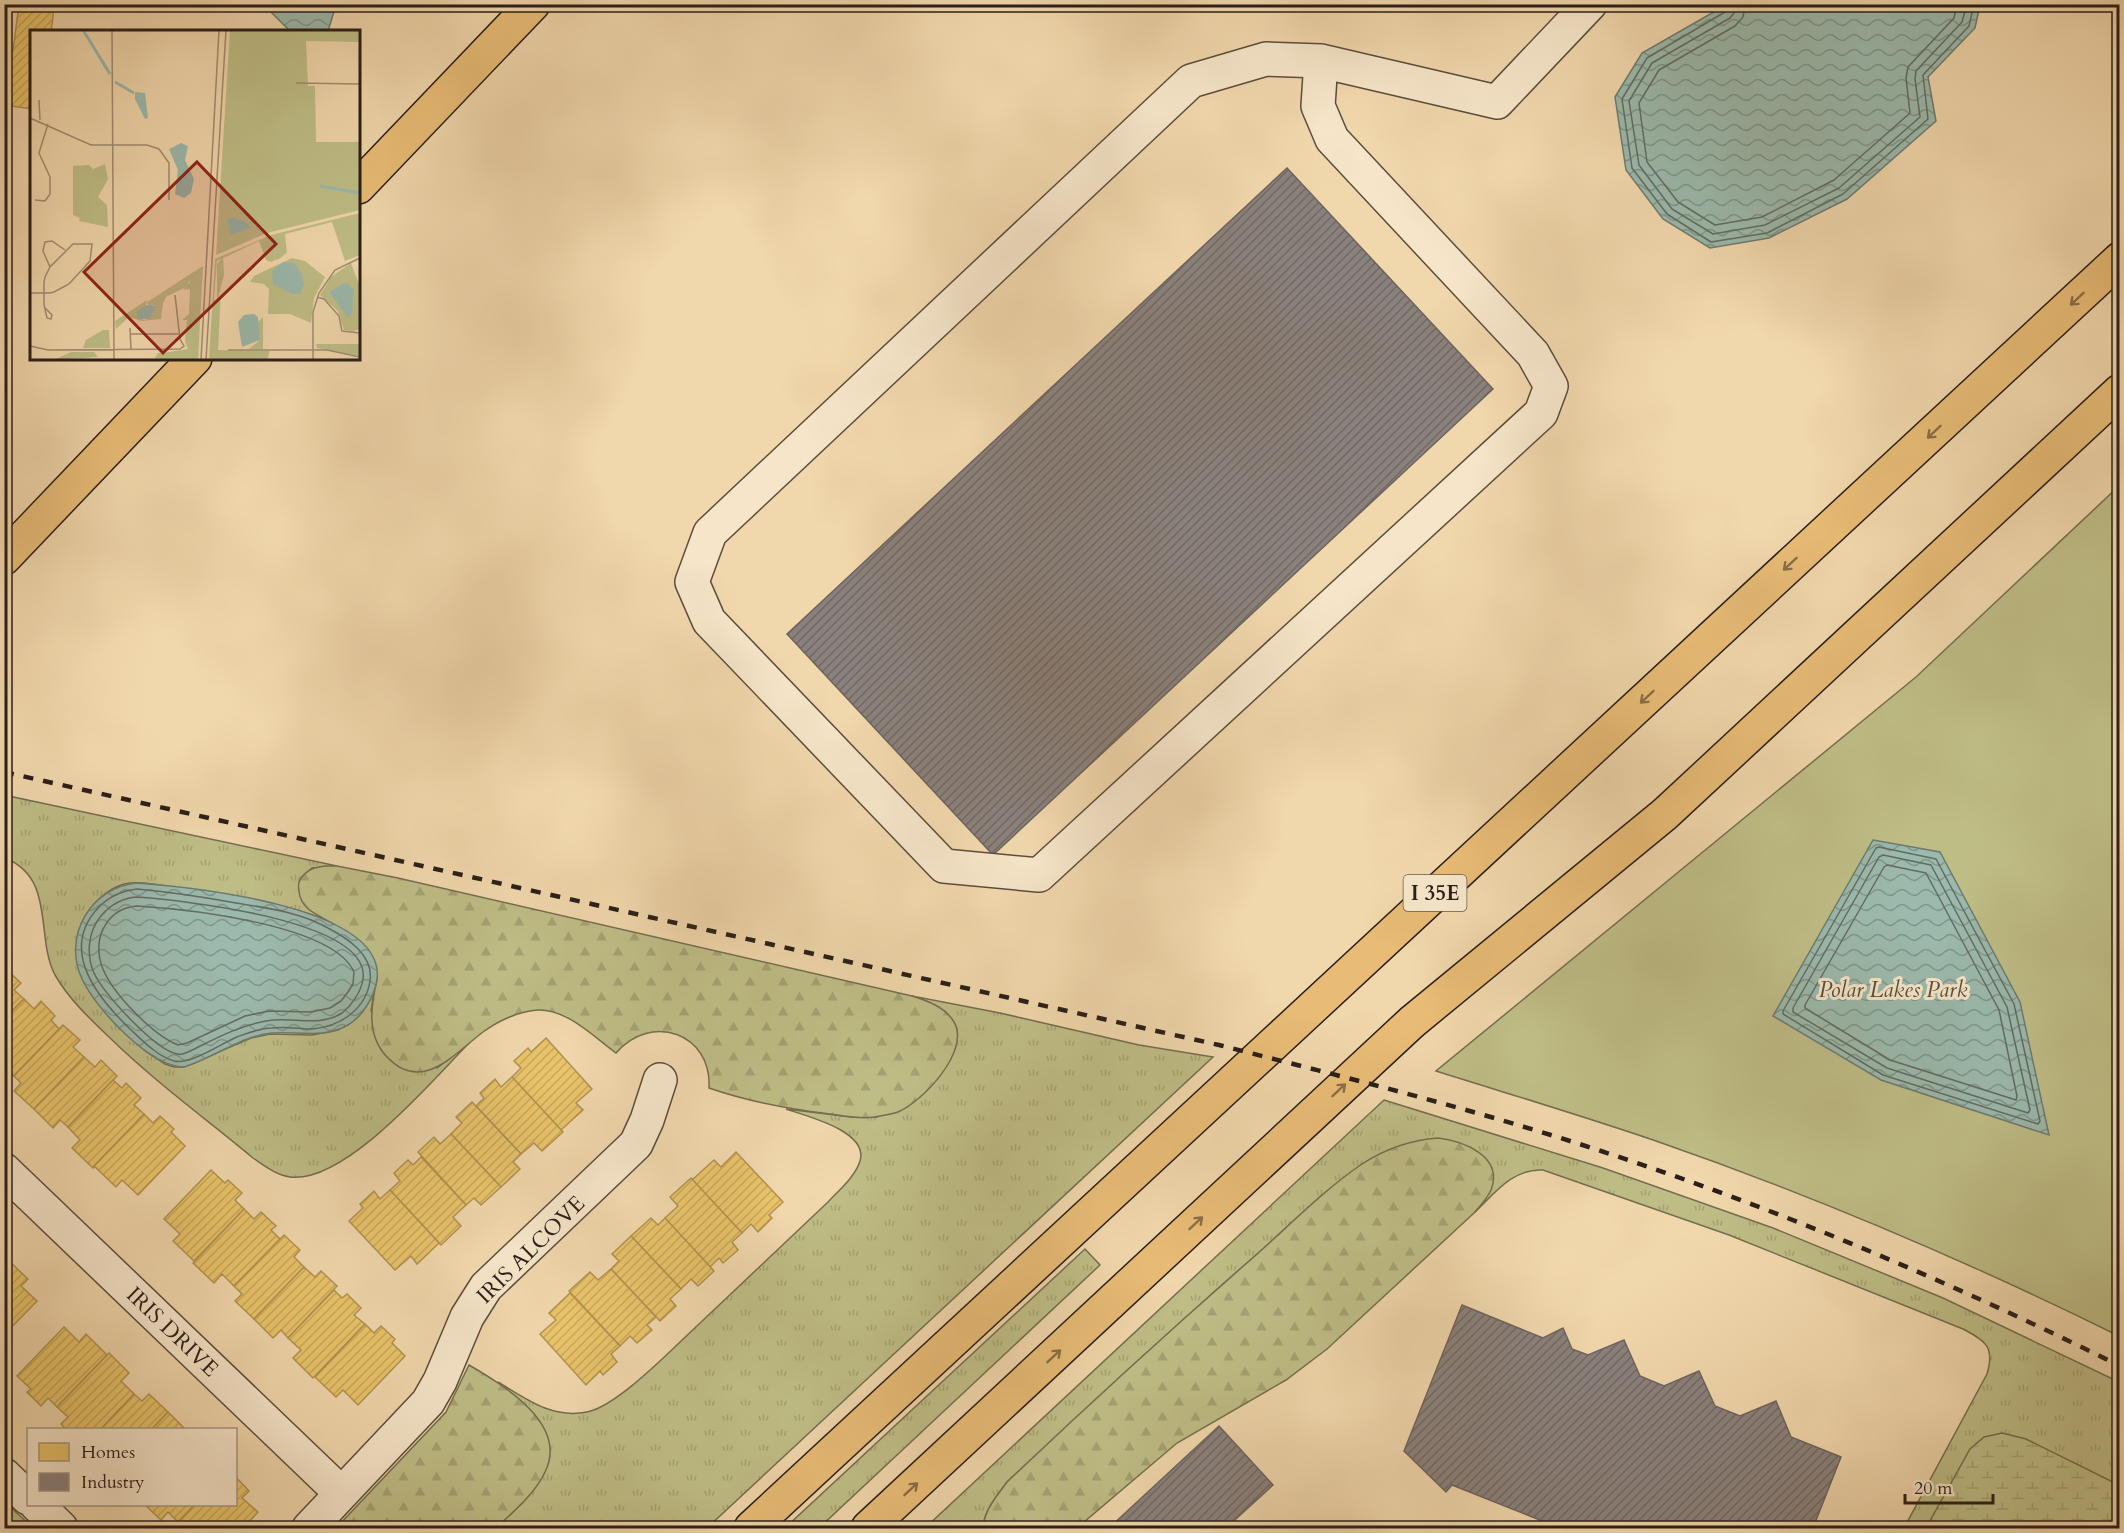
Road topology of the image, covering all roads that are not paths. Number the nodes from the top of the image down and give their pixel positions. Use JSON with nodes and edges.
{"nodes":[{"id":1,"x":532,"y":4,"type":"edge"},
{"id":2,"x":1590,"y":4,"type":"edge"},
{"id":3,"x":1321,"y":61,"type":"junction"},
{"id":4,"x":360,"y":185,"type":"edge"},
{"id":5,"x":2120,"y":259,"type":"edge"},
{"id":6,"x":193,"y":360,"type":"edge"},
{"id":7,"x":2120,"y":391,"type":"edge"},
{"id":8,"x":4,"y":558,"type":"edge"},
{"id":9,"x":660,"y":1080,"type":"dead end"},
{"id":10,"x":4,"y":1170,"type":"edge"},
{"id":11,"x":4,"y":1475,"type":"edge"},
{"id":12,"x":341,"y":1493,"type":"junction"},
{"id":13,"x":27,"y":1497,"type":"edge"},
{"id":14,"x":38,"y":1506,"type":"edge"},
{"id":15,"x":61,"y":1528,"type":"edge"},
{"id":16,"x":309,"y":1528,"type":"edge"},
{"id":17,"x":752,"y":1528,"type":"edge"},
{"id":18,"x":868,"y":1528,"type":"edge"}],
"edges":[{"from":1,"to":4,"type":"main road"},
{"from":2,"to":3,"type":"street"},
{"from":3,"to":3,"type":"street"},
{"from":5,"to":17,"type":"main road","number":"I 35E","one_way":true},
{"from":6,"to":8,"type":"main road"},
{"from":18,"to":7,"type":"main road","one_way":true},
{"from":9,"to":12,"type":"street","name":"IRIS ALCOVE"},
{"from":10,"to":12,"type":"street","name":"IRIS DRIVE"},
{"from":11,"to":13,"type":"street"},
{"from":12,"to":16,"type":"street","name":"IRIS ALCOVE"},
{"from":14,"to":15,"type":"street"}]}
